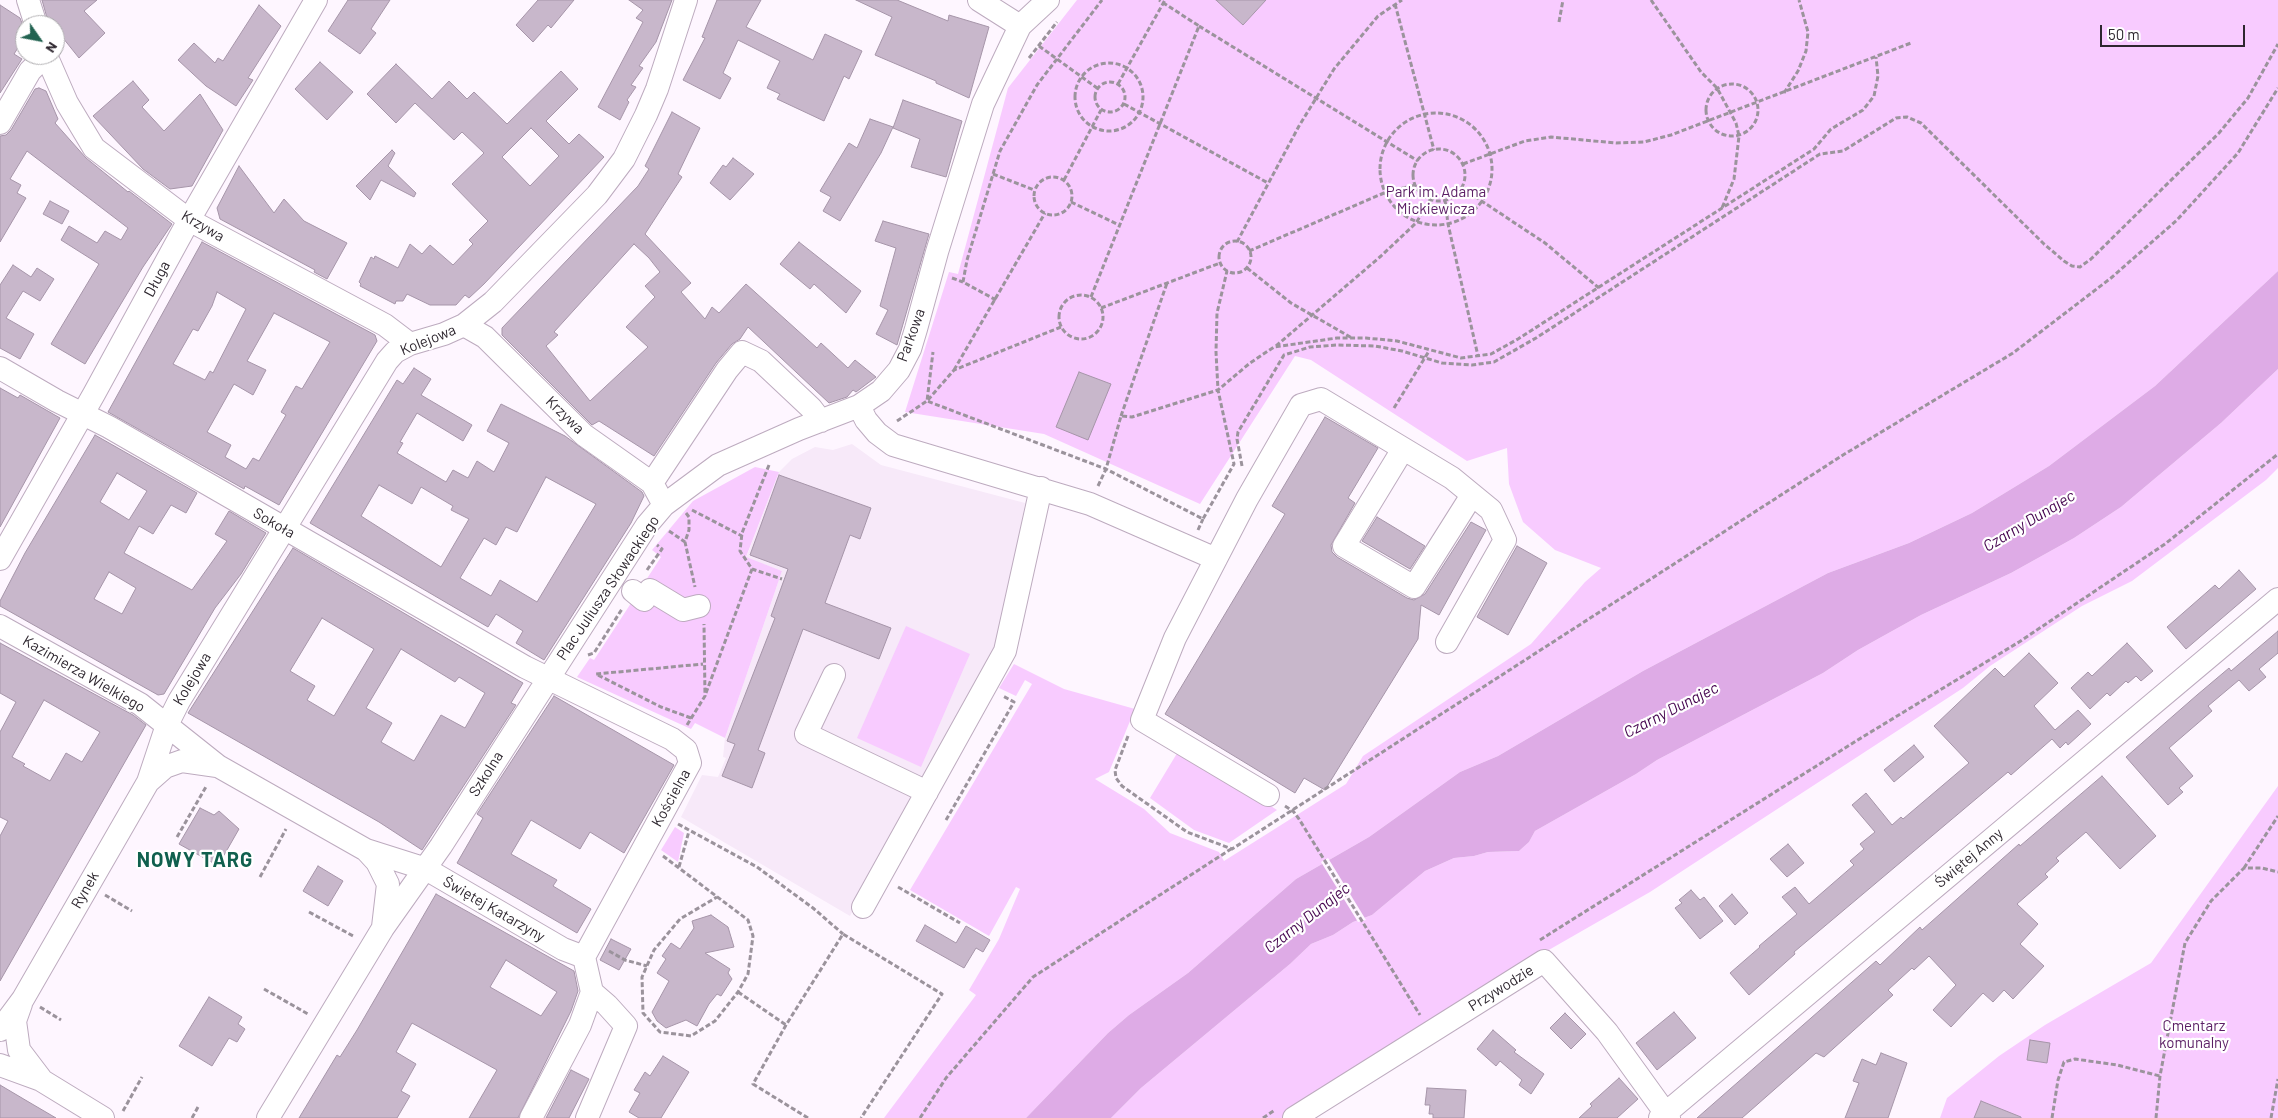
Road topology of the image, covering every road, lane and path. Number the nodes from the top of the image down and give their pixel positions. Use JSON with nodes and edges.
{"nodes":[{"id":1,"x":28,"y":0,"type":"edge"},
{"id":2,"x":316,"y":0,"type":"edge"},
{"id":3,"x":686,"y":0,"type":"edge"},
{"id":4,"x":979,"y":0,"type":"edge"},
{"id":5,"x":1102,"y":0,"type":"edge"},
{"id":6,"x":1159,"y":0,"type":"edge"},
{"id":7,"x":1402,"y":0,"type":"edge"},
{"id":8,"x":1563,"y":0,"type":"edge"},
{"id":9,"x":1651,"y":0,"type":"edge"},
{"id":10,"x":1799,"y":0,"type":"edge"},
{"id":11,"x":1164,"y":1,"type":"edge"},
{"id":12,"x":1396,"y":4,"type":"junction"},
{"id":13,"x":1054,"y":9,"type":"edge"},
{"id":14,"x":33,"y":15,"type":"edge"},
{"id":15,"x":1559,"y":22,"type":"dead end"},
{"id":16,"x":1020,"y":26,"type":"junction"},
{"id":17,"x":1200,"y":26,"type":"junction"},
{"id":18,"x":1911,"y":43,"type":"dead end"},
{"id":19,"x":2278,"y":44,"type":"edge"},
{"id":20,"x":1039,"y":46,"type":"junction"},
{"id":21,"x":1876,"y":57,"type":"junction"},
{"id":22,"x":1056,"y":59,"type":"junction"},
{"id":23,"x":35,"y":65,"type":"edge"},
{"id":24,"x":50,"y":65,"type":"edge"},
{"id":25,"x":1024,"y":65,"type":"dead end"},
{"id":26,"x":1126,"y":68,"type":"junction"},
{"id":27,"x":1082,"y":78,"type":"junction"},
{"id":28,"x":1118,"y":84,"type":"junction"},
{"id":29,"x":1097,"y":88,"type":"junction"},
{"id":30,"x":1717,"y":88,"type":"junction"},
{"id":31,"x":2278,"y":88,"type":"edge"},
{"id":32,"x":1783,"y":93,"type":"junction"},
{"id":33,"x":1316,"y":99,"type":"junction"},
{"id":34,"x":1756,"y":102,"type":"junction"},
{"id":35,"x":1124,"y":104,"type":"junction"},
{"id":36,"x":1101,"y":110,"type":"junction"},
{"id":37,"x":1730,"y":112,"type":"junction"},
{"id":38,"x":1140,"y":113,"type":"junction"},
{"id":39,"x":1425,"y":114,"type":"junction"},
{"id":40,"x":1709,"y":121,"type":"junction"},
{"id":41,"x":0,"y":123,"type":"edge"},
{"id":42,"x":1159,"y":124,"type":"junction"},
{"id":43,"x":1092,"y":126,"type":"junction"},
{"id":44,"x":1739,"y":136,"type":"junction"},
{"id":45,"x":1387,"y":141,"type":"junction"},
{"id":46,"x":1434,"y":150,"type":"junction"},
{"id":47,"x":1489,"y":152,"type":"junction"},
{"id":48,"x":1418,"y":161,"type":"junction"},
{"id":49,"x":1463,"y":164,"type":"junction"},
{"id":50,"x":993,"y":174,"type":"junction"},
{"id":51,"x":1064,"y":180,"type":"junction"},
{"id":52,"x":1268,"y":183,"type":"junction"},
{"id":53,"x":1415,"y":185,"type":"junction"},
{"id":54,"x":1462,"y":188,"type":"junction"},
{"id":55,"x":1034,"y":190,"type":"junction"},
{"id":56,"x":1384,"y":194,"type":"junction"},
{"id":57,"x":1431,"y":199,"type":"junction"},
{"id":58,"x":1445,"y":200,"type":"junction"},
{"id":59,"x":1482,"y":201,"type":"junction"},
{"id":60,"x":1071,"y":202,"type":"junction"},
{"id":61,"x":1721,"y":208,"type":"junction"},
{"id":62,"x":1045,"y":213,"type":"junction"},
{"id":63,"x":189,"y":220,"type":"junction"},
{"id":64,"x":1416,"y":223,"type":"junction"},
{"id":65,"x":1448,"y":224,"type":"junction"},
{"id":66,"x":1118,"y":225,"type":"junction"},
{"id":67,"x":1237,"y":242,"type":"junction"},
{"id":68,"x":1249,"y":251,"type":"junction"},
{"id":69,"x":1220,"y":263,"type":"junction"},
{"id":70,"x":1247,"y":268,"type":"junction"},
{"id":71,"x":1227,"y":271,"type":"junction"},
{"id":72,"x":945,"y":276,"type":"dead end"},
{"id":73,"x":963,"y":282,"type":"junction"},
{"id":74,"x":1168,"y":283,"type":"junction"},
{"id":75,"x":1599,"y":288,"type":"junction"},
{"id":76,"x":1091,"y":297,"type":"junction"},
{"id":77,"x":996,"y":300,"type":"junction"},
{"id":78,"x":1101,"y":308,"type":"junction"},
{"id":79,"x":1312,"y":315,"type":"junction"},
{"id":80,"x":464,"y":325,"type":"junction"},
{"id":81,"x":1061,"y":327,"type":"junction"},
{"id":82,"x":1352,"y":338,"type":"junction"},
{"id":83,"x":410,"y":344,"type":"junction"},
{"id":84,"x":1274,"y":347,"type":"junction"},
{"id":85,"x":1430,"y":351,"type":"junction"},
{"id":86,"x":1478,"y":356,"type":"junction"},
{"id":87,"x":1425,"y":358,"type":"junction"},
{"id":88,"x":0,"y":368,"type":"edge"},
{"id":89,"x":954,"y":370,"type":"junction"},
{"id":90,"x":1218,"y":390,"type":"junction"},
{"id":91,"x":927,"y":402,"type":"junction"},
{"id":92,"x":859,"y":406,"type":"junction"},
{"id":93,"x":1394,"y":408,"type":"dead end"},
{"id":94,"x":83,"y":414,"type":"junction"},
{"id":95,"x":1121,"y":416,"type":"junction"},
{"id":96,"x":821,"y":421,"type":"junction"},
{"id":97,"x":892,"y":424,"type":"dead end"},
{"id":98,"x":1403,"y":449,"type":"junction"},
{"id":99,"x":2278,"y":454,"type":"edge"},
{"id":100,"x":771,"y":458,"type":"dead end"},
{"id":101,"x":1106,"y":469,"type":"junction"},
{"id":102,"x":1239,"y":474,"type":"dead end"},
{"id":103,"x":652,"y":483,"type":"junction"},
{"id":104,"x":1041,"y":488,"type":"junction"},
{"id":105,"x":1472,"y":495,"type":"junction"},
{"id":106,"x":1090,"y":504,"type":"junction"},
{"id":107,"x":664,"y":505,"type":"junction"},
{"id":108,"x":1203,"y":519,"type":"junction"},
{"id":109,"x":663,"y":527,"type":"dead end"},
{"id":110,"x":284,"y":529,"type":"junction"},
{"id":111,"x":742,"y":536,"type":"junction"},
{"id":112,"x":652,"y":540,"type":"dead end"},
{"id":113,"x":685,"y":542,"type":"junction"},
{"id":114,"x":1190,"y":547,"type":"junction"},
{"id":115,"x":1216,"y":559,"type":"junction"},
{"id":116,"x":0,"y":560,"type":"edge"},
{"id":117,"x":752,"y":569,"type":"junction"},
{"id":118,"x":782,"y":579,"type":"dead end"},
{"id":119,"x":633,"y":591,"type":"junction"},
{"id":120,"x":2278,"y":599,"type":"edge"},
{"id":121,"x":699,"y":606,"type":"junction"},
{"id":122,"x":0,"y":626,"type":"edge"},
{"id":123,"x":1447,"y":642,"type":"dead end"},
{"id":124,"x":585,"y":656,"type":"dead end"},
{"id":125,"x":703,"y":664,"type":"junction"},
{"id":126,"x":834,"y":676,"type":"dead end"},
{"id":127,"x":547,"y":679,"type":"junction"},
{"id":128,"x":1001,"y":694,"type":"dead end"},
{"id":129,"x":705,"y":696,"type":"junction"},
{"id":130,"x":691,"y":718,"type":"junction"},
{"id":131,"x":1142,"y":720,"type":"junction"},
{"id":132,"x":167,"y":724,"type":"junction"},
{"id":133,"x":678,"y":744,"type":"junction"},
{"id":134,"x":214,"y":773,"type":"junction"},
{"id":135,"x":148,"y":782,"type":"junction"},
{"id":136,"x":927,"y":792,"type":"junction"},
{"id":137,"x":1268,"y":795,"type":"dead end"},
{"id":138,"x":2278,"y":816,"type":"edge"},
{"id":139,"x":1299,"y":819,"type":"dead end"},
{"id":140,"x":946,"y":820,"type":"dead end"},
{"id":141,"x":672,"y":821,"type":"dead end"},
{"id":142,"x":288,"y":824,"type":"dead end"},
{"id":143,"x":689,"y":831,"type":"junction"},
{"id":144,"x":176,"y":837,"type":"dead end"},
{"id":145,"x":1232,"y":849,"type":"junction"},
{"id":146,"x":366,"y":850,"type":"junction"},
{"id":147,"x":657,"y":851,"type":"dead end"},
{"id":148,"x":679,"y":867,"type":"junction"},
{"id":149,"x":2244,"y":868,"type":"junction"},
{"id":150,"x":426,"y":869,"type":"junction"},
{"id":151,"x":2278,"y":872,"type":"edge"},
{"id":152,"x":260,"y":877,"type":"dead end"},
{"id":153,"x":100,"y":893,"type":"dead end"},
{"id":154,"x":717,"y":896,"type":"junction"},
{"id":155,"x":863,"y":907,"type":"dead end"},
{"id":156,"x":132,"y":911,"type":"dead end"},
{"id":157,"x":309,"y":912,"type":"dead end"},
{"id":158,"x":383,"y":928,"type":"junction"},
{"id":159,"x":843,"y":934,"type":"junction"},
{"id":160,"x":358,"y":939,"type":"dead end"},
{"id":161,"x":1538,"y":941,"type":"dead end"},
{"id":162,"x":606,"y":949,"type":"dead end"},
{"id":163,"x":584,"y":957,"type":"junction"},
{"id":164,"x":648,"y":966,"type":"junction"},
{"id":165,"x":264,"y":989,"type":"dead end"},
{"id":166,"x":592,"y":992,"type":"junction"},
{"id":167,"x":738,"y":992,"type":"junction"},
{"id":168,"x":28,"y":1001,"type":"junction"},
{"id":169,"x":1412,"y":1001,"type":"dead end"},
{"id":170,"x":313,"y":1016,"type":"dead end"},
{"id":171,"x":61,"y":1020,"type":"dead end"},
{"id":172,"x":786,"y":1024,"type":"junction"},
{"id":173,"x":0,"y":1030,"type":"edge"},
{"id":174,"x":0,"y":1065,"type":"edge"},
{"id":175,"x":2160,"y":1076,"type":"junction"},
{"id":176,"x":142,"y":1077,"type":"dead end"},
{"id":177,"x":2278,"y":1079,"type":"edge"},
{"id":178,"x":42,"y":1080,"type":"junction"},
{"id":179,"x":198,"y":1107,"type":"dead end"},
{"id":180,"x":112,"y":1116,"type":"edge"},
{"id":181,"x":1665,"y":1116,"type":"edge"},
{"id":182,"x":192,"y":1118,"type":"edge"},
{"id":183,"x":268,"y":1118,"type":"edge"},
{"id":184,"x":531,"y":1118,"type":"edge"},
{"id":185,"x":587,"y":1118,"type":"edge"},
{"id":186,"x":808,"y":1118,"type":"edge"},
{"id":187,"x":861,"y":1118,"type":"edge"},
{"id":188,"x":920,"y":1118,"type":"edge"},
{"id":189,"x":1294,"y":1118,"type":"edge"},
{"id":190,"x":2052,"y":1118,"type":"edge"},
{"id":191,"x":2156,"y":1118,"type":"edge"},
{"id":192,"x":2271,"y":1118,"type":"edge"}],
"edges":[{"from":1,"to":14,"type":"street"},
{"from":2,"to":63,"type":"street","name":"Długa"},
{"from":3,"to":80,"type":"street","name":"Kolejowa"},
{"from":4,"to":16,"type":"street"},
{"from":5,"to":22,"type":"path"},
{"from":6,"to":11,"type":"path"},
{"from":7,"to":12,"type":"path"},
{"from":8,"to":15,"type":"path"},
{"from":9,"to":30,"type":"path"},
{"from":10,"to":32,"type":"path"},
{"from":11,"to":17,"type":"path"},
{"from":11,"to":26,"type":"path"},
{"from":12,"to":33,"type":"path"},
{"from":12,"to":39,"type":"path"},
{"from":13,"to":16,"type":"street","name":"Parkowa"},
{"from":13,"to":20,"type":"path"},
{"from":16,"to":92,"type":"street","name":"Parkowa"},
{"from":17,"to":33,"type":"path"},
{"from":17,"to":42,"type":"path"},
{"from":18,"to":21,"type":"path"},
{"from":19,"to":87,"type":"path"},
{"from":20,"to":22,"type":"path"},
{"from":20,"to":25,"type":"path"},
{"from":21,"to":32,"type":"path"},
{"from":21,"to":61,"type":"path"},
{"from":22,"to":27,"type":"path"},
{"from":22,"to":50,"type":"path"},
{"from":23,"to":41,"type":"street"},
{"from":24,"to":63,"type":"street","name":"Krzywa"},
{"from":26,"to":27,"type":"path"},
{"from":26,"to":28,"type":"path"},
{"from":26,"to":38,"type":"path"},
{"from":27,"to":29,"type":"path"},
{"from":27,"to":43,"type":"path"},
{"from":28,"to":29,"type":"path"},
{"from":28,"to":35,"type":"path"},
{"from":29,"to":36,"type":"path"},
{"from":30,"to":34,"type":"path"},
{"from":30,"to":37,"type":"path"},
{"from":30,"to":40,"type":"path"},
{"from":31,"to":145,"type":"path"},
{"from":32,"to":34,"type":"path"},
{"from":33,"to":45,"type":"path"},
{"from":33,"to":52,"type":"path"},
{"from":34,"to":37,"type":"path"},
{"from":34,"to":44,"type":"path"},
{"from":35,"to":36,"type":"path"},
{"from":35,"to":38,"type":"path"},
{"from":36,"to":43,"type":"path"},
{"from":37,"to":40,"type":"path"},
{"from":37,"to":44,"type":"path"},
{"from":38,"to":42,"type":"path"},
{"from":38,"to":43,"type":"path"},
{"from":39,"to":45,"type":"path"},
{"from":39,"to":46,"type":"path"},
{"from":39,"to":47,"type":"path"},
{"from":40,"to":44,"type":"path"},
{"from":40,"to":47,"type":"path"},
{"from":42,"to":52,"type":"path"},
{"from":42,"to":66,"type":"path"},
{"from":43,"to":51,"type":"path"},
{"from":44,"to":61,"type":"path"},
{"from":45,"to":48,"type":"path"},
{"from":45,"to":56,"type":"path"},
{"from":46,"to":48,"type":"path"},
{"from":46,"to":49,"type":"path"},
{"from":47,"to":49,"type":"path"},
{"from":47,"to":59,"type":"path"},
{"from":48,"to":53,"type":"path"},
{"from":49,"to":54,"type":"path"},
{"from":50,"to":55,"type":"path"},
{"from":50,"to":73,"type":"path"},
{"from":51,"to":55,"type":"path"},
{"from":51,"to":60,"type":"path"},
{"from":52,"to":67,"type":"path"},
{"from":53,"to":56,"type":"path"},
{"from":53,"to":57,"type":"path"},
{"from":54,"to":58,"type":"path"},
{"from":54,"to":59,"type":"path"},
{"from":55,"to":62,"type":"path"},
{"from":56,"to":64,"type":"path"},
{"from":56,"to":68,"type":"path"},
{"from":57,"to":58,"type":"path"},
{"from":57,"to":64,"type":"path"},
{"from":58,"to":65,"type":"path"},
{"from":59,"to":65,"type":"path"},
{"from":59,"to":75,"type":"path"},
{"from":60,"to":62,"type":"path"},
{"from":60,"to":66,"type":"path"},
{"from":61,"to":75,"type":"path"},
{"from":62,"to":77,"type":"path"},
{"from":63,"to":83,"type":"street","name":"Krzywa"},
{"from":63,"to":94,"type":"street","name":"Długa"},
{"from":64,"to":65,"type":"path"},
{"from":64,"to":79,"type":"path"},
{"from":65,"to":86,"type":"path"},
{"from":66,"to":76,"type":"path"},
{"from":67,"to":68,"type":"path"},
{"from":67,"to":69,"type":"path"},
{"from":68,"to":70,"type":"path"},
{"from":69,"to":71,"type":"path"},
{"from":69,"to":74,"type":"path"},
{"from":70,"to":71,"type":"path"},
{"from":70,"to":79,"type":"path"},
{"from":71,"to":90,"type":"path"},
{"from":72,"to":73,"type":"path"},
{"from":73,"to":77,"type":"path"},
{"from":74,"to":78,"type":"path"},
{"from":74,"to":95,"type":"path"},
{"from":75,"to":86,"type":"path"},
{"from":76,"to":78,"type":"path"},
{"from":76,"to":81,"type":"path"},
{"from":77,"to":89,"type":"path"},
{"from":78,"to":81,"type":"path"},
{"from":79,"to":82,"type":"path"},
{"from":79,"to":84,"type":"path"},
{"from":80,"to":83,"type":"street","name":"Kolejowa"},
{"from":80,"to":103,"type":"street","name":"Krzywa"},
{"from":81,"to":89,"type":"path"},
{"from":82,"to":84,"type":"path"},
{"from":82,"to":85,"type":"path"},
{"from":83,"to":110,"type":"street","name":"Kolejowa"},
{"from":84,"to":90,"type":"path"},
{"from":85,"to":86,"type":"path"},
{"from":85,"to":87,"type":"path"},
{"from":87,"to":93,"type":"path"},
{"from":87,"to":102,"type":"path"},
{"from":88,"to":94,"type":"street","name":"Sokoła"},
{"from":89,"to":91,"type":"path"},
{"from":90,"to":95,"type":"path"},
{"from":90,"to":108,"type":"path"},
{"from":91,"to":97,"type":"path"},
{"from":91,"to":101,"type":"path"},
{"from":92,"to":96,"type":"street","name":"Plac Juliusza Słowackiego"},
{"from":92,"to":104,"type":"street"},
{"from":94,"to":110,"type":"street","name":"Sokoła"},
{"from":94,"to":116,"type":"street","name":"Długa"},
{"from":95,"to":101,"type":"path"},
{"from":96,"to":103,"type":"street"},
{"from":96,"to":107,"type":"street","name":"Plac Juliusza Słowackiego"},
{"from":98,"to":105,"type":"street"},
{"from":98,"to":105,"type":"street"},
{"from":98,"to":115,"type":"street"},
{"from":99,"to":161,"type":"path"},
{"from":100,"to":111,"type":"path"},
{"from":101,"to":106,"type":"path"},
{"from":101,"to":108,"type":"path"},
{"from":103,"to":107,"type":"street","name":"Krzywa"},
{"from":104,"to":106,"type":"street"},
{"from":104,"to":136,"type":"street"},
{"from":105,"to":123,"type":"street"},
{"from":106,"to":114,"type":"street"},
{"from":107,"to":127,"type":"street","name":"Plac Juliusza Słowackiego"},
{"from":108,"to":114,"type":"path"},
{"from":109,"to":113,"type":"path"},
{"from":110,"to":127,"type":"street","name":"Sokoła"},
{"from":110,"to":132,"type":"street","name":"Kolejowa"},
{"from":111,"to":113,"type":"path"},
{"from":111,"to":117,"type":"path"},
{"from":112,"to":119,"type":"path"},
{"from":113,"to":121,"type":"path"},
{"from":114,"to":115,"type":"street"},
{"from":115,"to":131,"type":"street"},
{"from":117,"to":118,"type":"path"},
{"from":117,"to":129,"type":"path"},
{"from":119,"to":121,"type":"street"},
{"from":119,"to":124,"type":"path"},
{"from":120,"to":181,"type":"street","name":"Świętej Anny"},
{"from":121,"to":125,"type":"path"},
{"from":122,"to":132,"type":"street","name":"Kazimierza Wielkiego"},
{"from":125,"to":129,"type":"path"},
{"from":125,"to":130,"type":"path"},
{"from":126,"to":136,"type":"street"},
{"from":127,"to":133,"type":"street","name":"Kościelna"},
{"from":127,"to":150,"type":"street","name":"Szkolna"},
{"from":128,"to":140,"type":"path"},
{"from":129,"to":130,"type":"path"},
{"from":130,"to":133,"type":"path"},
{"from":131,"to":137,"type":"street"},
{"from":131,"to":145,"type":"path"},
{"from":132,"to":134,"type":"street","name":"Rynek"},
{"from":132,"to":135,"type":"street","name":"Rynek"},
{"from":133,"to":163,"type":"street","name":"Kościelna"},
{"from":134,"to":135,"type":"street","name":"Rynek"},
{"from":134,"to":144,"type":"path"},
{"from":134,"to":146,"type":"street","name":"Rynek"},
{"from":135,"to":168,"type":"street","name":"Rynek"},
{"from":136,"to":155,"type":"street"},
{"from":138,"to":149,"type":"path"},
{"from":139,"to":169,"type":"path"},
{"from":141,"to":143,"type":"path"},
{"from":142,"to":152,"type":"path"},
{"from":143,"to":148,"type":"path"},
{"from":143,"to":159,"type":"path"},
{"from":145,"to":188,"type":"path"},
{"from":146,"to":150,"type":"street","name":"Rynek"},
{"from":146,"to":158,"type":"street","name":"Rynek"},
{"from":147,"to":148,"type":"path"},
{"from":148,"to":154,"type":"path"},
{"from":149,"to":151,"type":"path"},
{"from":149,"to":175,"type":"path"},
{"from":150,"to":158,"type":"street","name":"Rynek"},
{"from":150,"to":163,"type":"street","name":"Świętej Katarzyny"},
{"from":153,"to":156,"type":"path"},
{"from":154,"to":164,"type":"path"},
{"from":154,"to":167,"type":"path"},
{"from":157,"to":160,"type":"path"},
{"from":158,"to":183,"type":"street","name":"Rynek"},
{"from":159,"to":172,"type":"path"},
{"from":159,"to":187,"type":"path"},
{"from":162,"to":164,"type":"path"},
{"from":163,"to":166,"type":"street"},
{"from":164,"to":167,"type":"path"},
{"from":165,"to":170,"type":"path"},
{"from":166,"to":184,"type":"street"},
{"from":166,"to":185,"type":"street"},
{"from":167,"to":172,"type":"path"},
{"from":168,"to":171,"type":"path"},
{"from":168,"to":173,"type":"street","name":"Rynek"},
{"from":168,"to":178,"type":"street","name":"Rynek"},
{"from":172,"to":186,"type":"path"},
{"from":174,"to":178,"type":"street","name":"Rynek"},
{"from":175,"to":190,"type":"path"},
{"from":175,"to":191,"type":"path"},
{"from":176,"to":180,"type":"path"},
{"from":177,"to":192,"type":"path"},
{"from":178,"to":180,"type":"street","name":"Rynek"},
{"from":179,"to":182,"type":"path"},
{"from":181,"to":189,"type":"street","name":"Przywodzie"}]}
